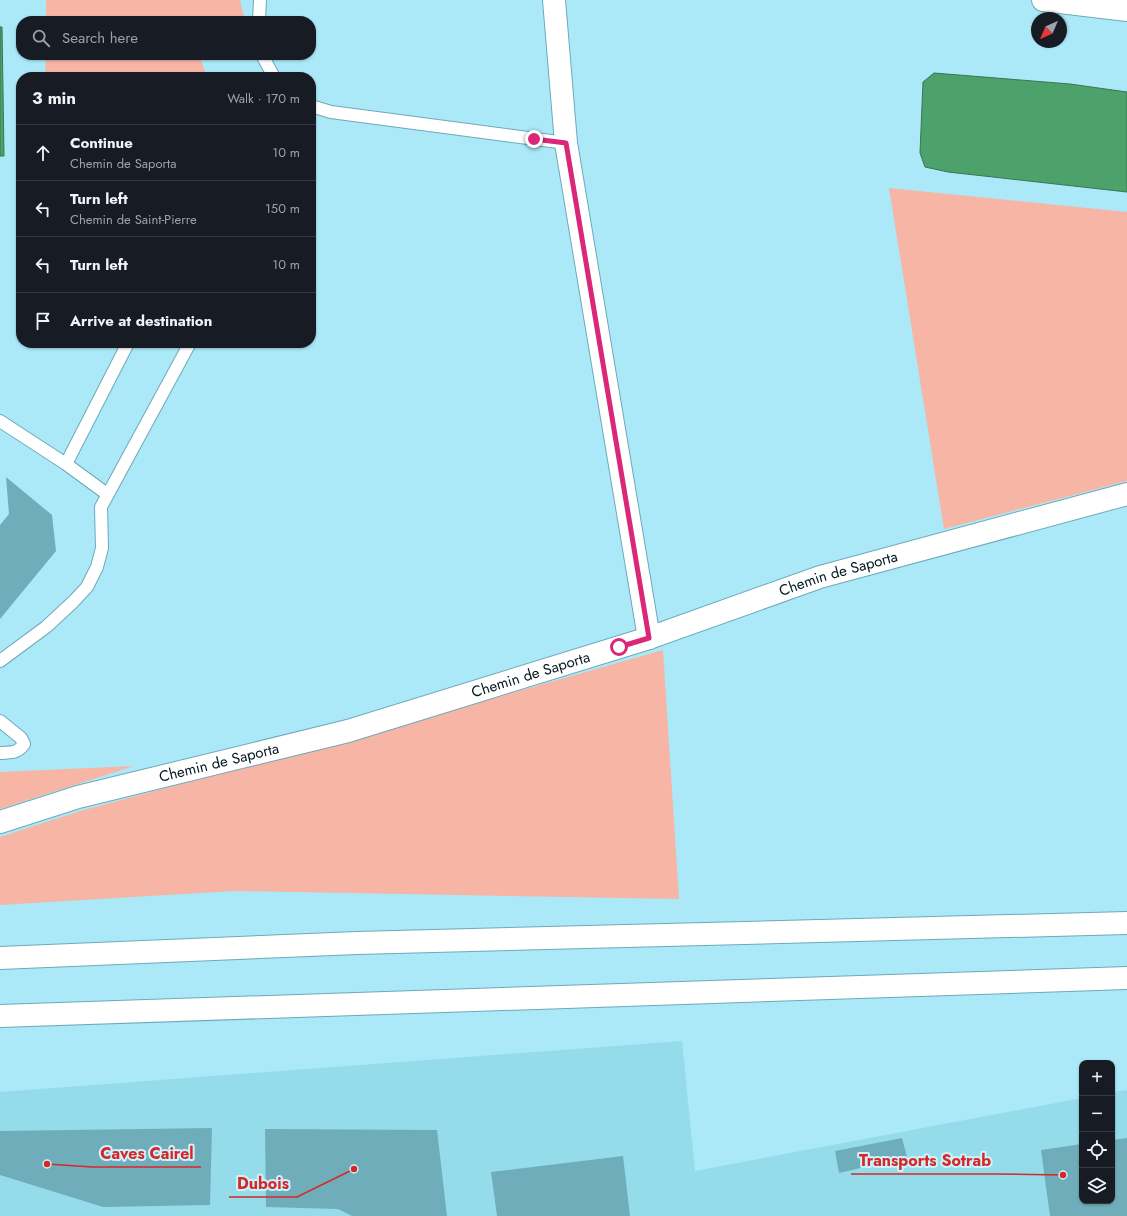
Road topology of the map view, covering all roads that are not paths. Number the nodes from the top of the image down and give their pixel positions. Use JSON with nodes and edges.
{"nodes":[{"id":1,"x":260,"y":0,"type":"edge"},
{"id":2,"x":554,"y":0,"type":"edge"},
{"id":3,"x":1043,"y":0,"type":"edge"},
{"id":4,"x":1127,"y":10,"type":"edge"},
{"id":5,"x":259,"y":16,"type":"edge"},
{"id":6,"x":265,"y":60,"type":"edge"},
{"id":7,"x":271,"y":72,"type":"edge"},
{"id":8,"x":316,"y":108,"type":"edge"},
{"id":9,"x":566,"y":143,"type":"junction"},
{"id":10,"x":125,"y":348,"type":"edge"},
{"id":11,"x":187,"y":348,"type":"edge"},
{"id":12,"x":0,"y":421,"type":"edge"},
{"id":13,"x":66,"y":464,"type":"junction"},
{"id":14,"x":107,"y":494,"type":"junction"},
{"id":15,"x":1127,"y":494,"type":"edge"},
{"id":16,"x":649,"y":638,"type":"junction"},
{"id":17,"x":0,"y":661,"type":"edge"},
{"id":18,"x":0,"y":721,"type":"edge"},
{"id":19,"x":0,"y":752,"type":"edge"},
{"id":20,"x":0,"y":822,"type":"edge"},
{"id":21,"x":1127,"y":923,"type":"edge"},
{"id":22,"x":0,"y":958,"type":"edge"},
{"id":23,"x":1127,"y":978,"type":"edge"},
{"id":24,"x":0,"y":1016,"type":"edge"}],
"edges":[{"from":1,"to":5,"type":"lane"},
{"from":2,"to":9,"type":"main road"},
{"from":3,"to":4,"type":"main road"},
{"from":6,"to":7,"type":"lane"},
{"from":8,"to":9,"type":"lane"},
{"from":9,"to":16,"type":"main road"},
{"from":10,"to":13,"type":"lane"},
{"from":11,"to":14,"type":"lane"},
{"from":12,"to":13,"type":"lane"},
{"from":13,"to":14,"type":"lane"},
{"from":14,"to":17,"type":"lane"},
{"from":15,"to":16,"type":"main road","name":"Chemin de Saporta"},
{"from":16,"to":20,"type":"main road","name":"Chemin de Saporta"},
{"from":18,"to":19,"type":"lane"},
{"from":21,"to":22,"type":"main road"},
{"from":23,"to":24,"type":"main road"}]}
